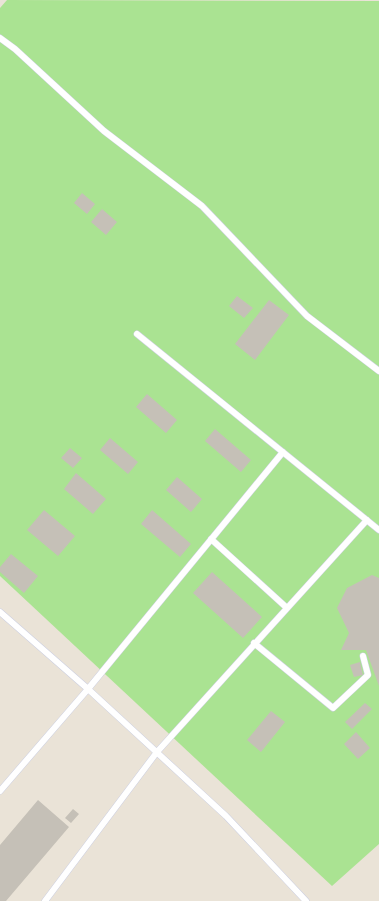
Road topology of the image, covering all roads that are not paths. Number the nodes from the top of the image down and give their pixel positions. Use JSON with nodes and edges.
{"nodes":[{"id":1,"x":0,"y":38,"type":"edge"},
{"id":2,"x":136,"y":334,"type":"dead end"},
{"id":3,"x":379,"y":371,"type":"edge"},
{"id":4,"x":283,"y":452,"type":"junction"},
{"id":5,"x":367,"y":520,"type":"junction"},
{"id":6,"x":379,"y":530,"type":"edge"},
{"id":7,"x":211,"y":539,"type":"junction"},
{"id":8,"x":287,"y":608,"type":"junction"},
{"id":9,"x":0,"y":612,"type":"edge"},
{"id":10,"x":254,"y":643,"type":"junction"},
{"id":11,"x":363,"y":656,"type":"dead end"},
{"id":12,"x":88,"y":689,"type":"junction"},
{"id":13,"x":157,"y":752,"type":"junction"},
{"id":14,"x":0,"y":791,"type":"edge"},
{"id":15,"x":45,"y":901,"type":"edge"},
{"id":16,"x":306,"y":901,"type":"edge"}],
"edges":[{"from":1,"to":3,"type":"lane"},
{"from":2,"to":4,"type":"lane"},
{"from":4,"to":5,"type":"lane"},
{"from":4,"to":7,"type":"lane"},
{"from":5,"to":6,"type":"lane"},
{"from":5,"to":8,"type":"lane"},
{"from":7,"to":8,"type":"lane"},
{"from":7,"to":12,"type":"lane"},
{"from":8,"to":10,"type":"lane"},
{"from":9,"to":12,"type":"lane"},
{"from":10,"to":11,"type":"lane"},
{"from":10,"to":13,"type":"lane"},
{"from":12,"to":13,"type":"lane"},
{"from":12,"to":14,"type":"lane"},
{"from":13,"to":15,"type":"lane"},
{"from":13,"to":16,"type":"lane"}]}
